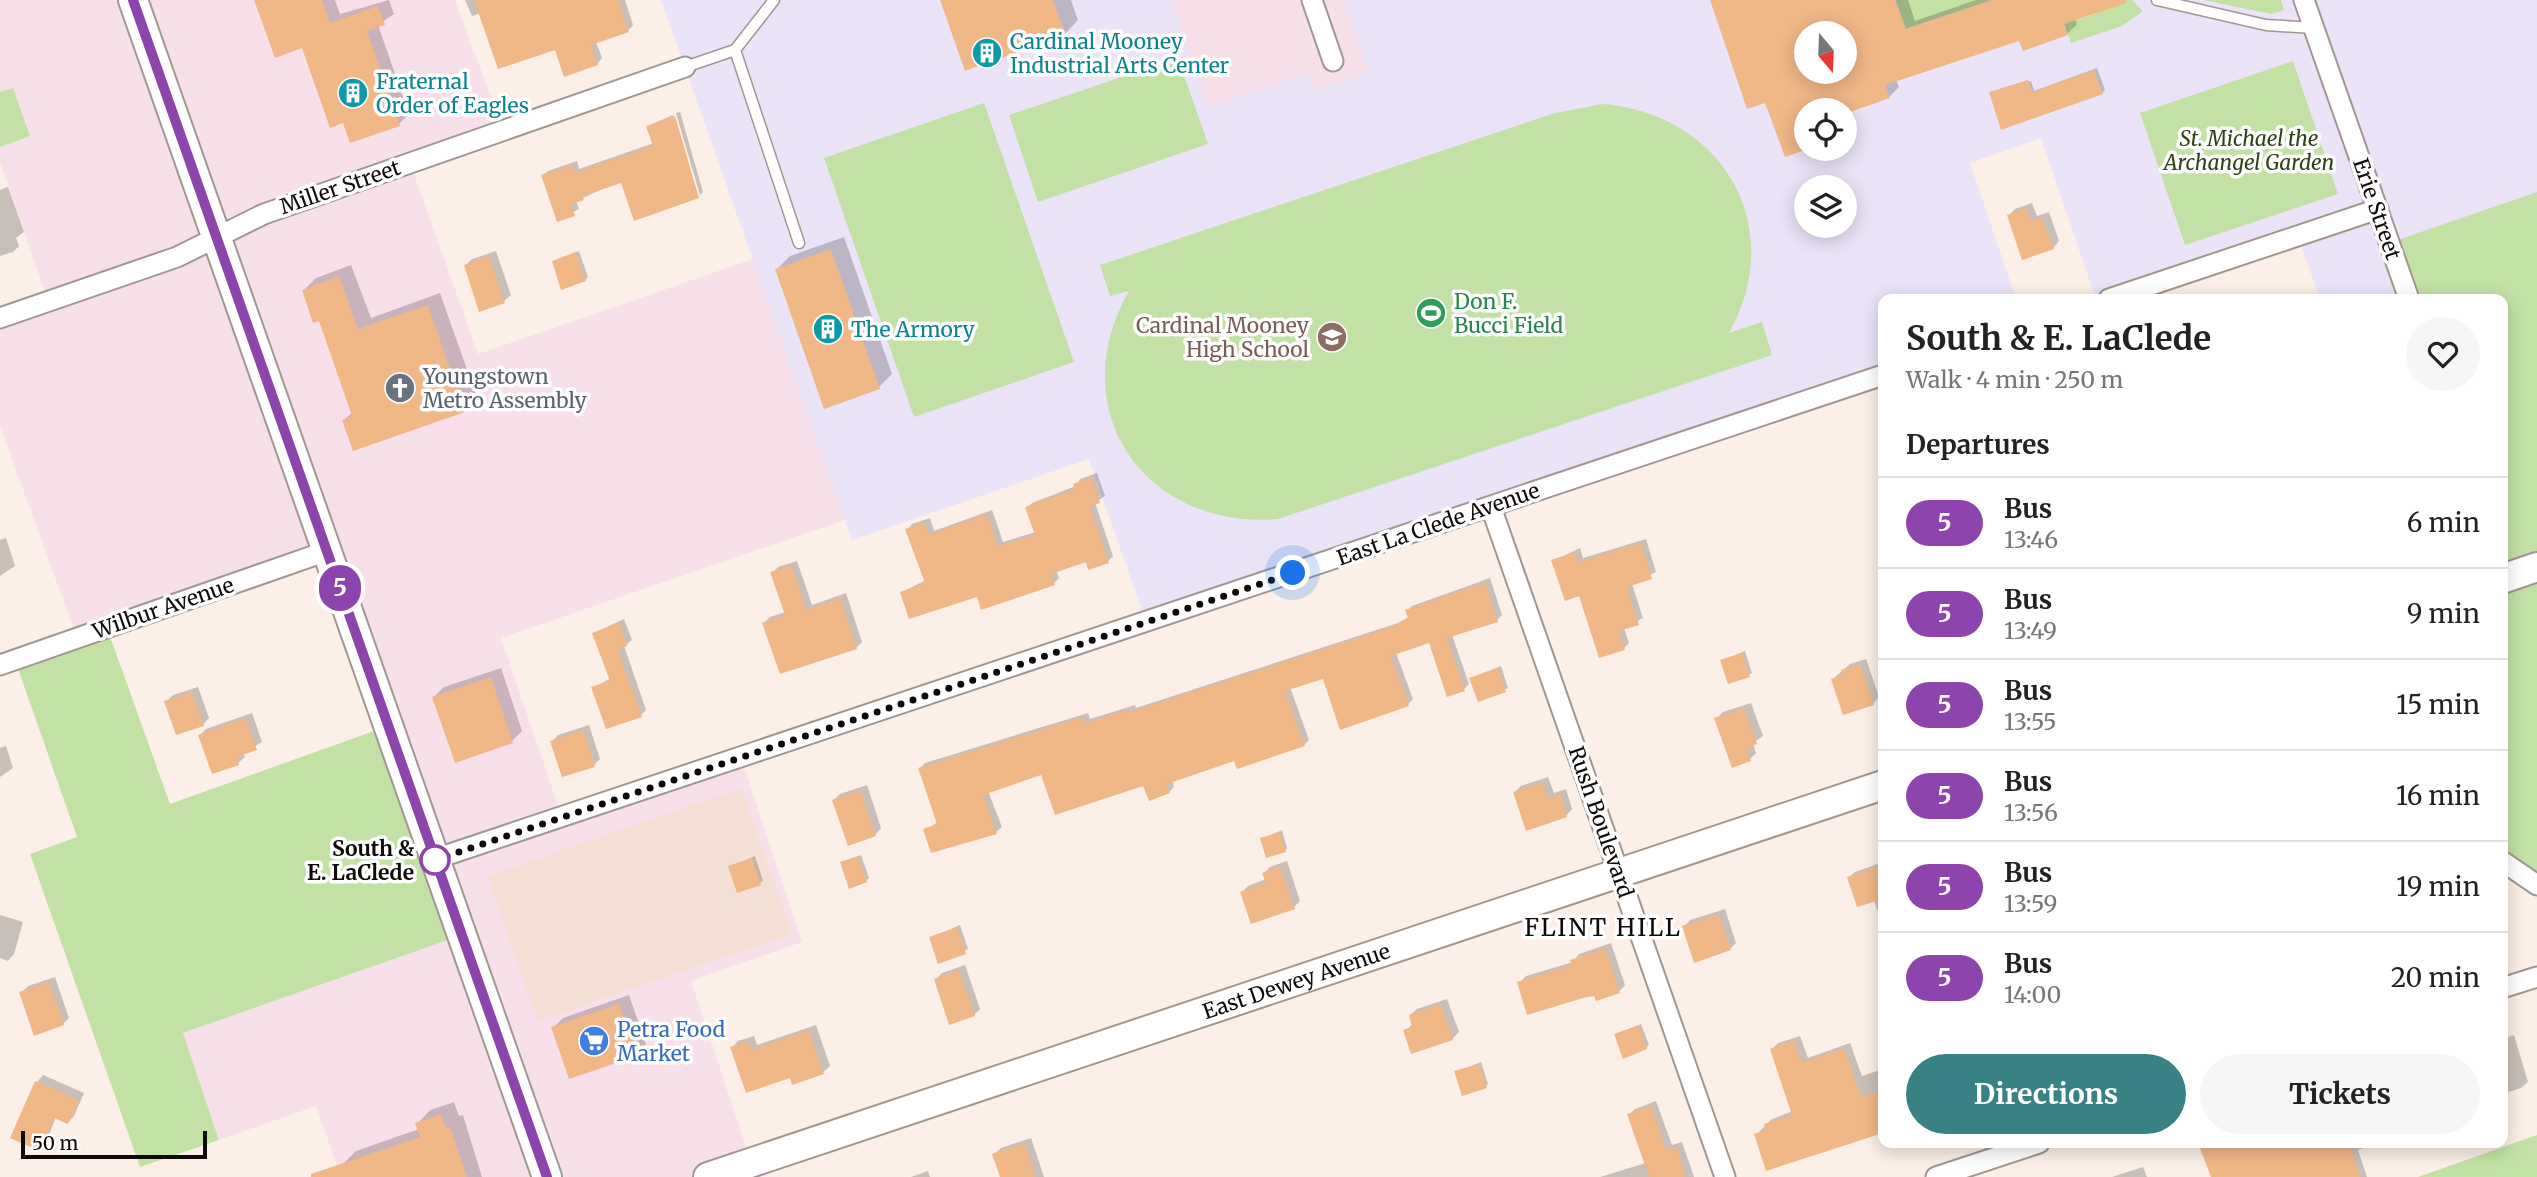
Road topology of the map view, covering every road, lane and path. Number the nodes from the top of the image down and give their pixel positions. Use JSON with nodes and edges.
{"nodes":[{"id":1,"x":133,"y":0,"type":"edge"},
{"id":2,"x":774,"y":0,"type":"edge"},
{"id":3,"x":1312,"y":0,"type":"edge"},
{"id":4,"x":2157,"y":0,"type":"edge"},
{"id":5,"x":2304,"y":0,"type":"edge"},
{"id":6,"x":2314,"y":29,"type":"junction"},
{"id":7,"x":735,"y":50,"type":"junction"},
{"id":8,"x":1333,"y":61,"type":"dead end"},
{"id":9,"x":685,"y":67,"type":"joint"},
{"id":10,"x":2378,"y":209,"type":"junction"},
{"id":11,"x":216,"y":236,"type":"junction"},
{"id":12,"x":799,"y":243,"type":"dead end"},
{"id":13,"x":2124,"y":294,"type":"edge"},
{"id":14,"x":2407,"y":294,"type":"edge"},
{"id":15,"x":0,"y":318,"type":"edge"},
{"id":16,"x":1878,"y":377,"type":"edge"},
{"id":17,"x":1491,"y":507,"type":"junction"},
{"id":18,"x":327,"y":551,"type":"junction"},
{"id":19,"x":2537,"y":567,"type":"edge"},
{"id":20,"x":2508,"y":576,"type":"edge"},
{"id":21,"x":0,"y":665,"type":"edge"},
{"id":22,"x":1878,"y":787,"type":"edge"},
{"id":23,"x":435,"y":859,"type":"junction"},
{"id":24,"x":2508,"y":865,"type":"edge"},
{"id":25,"x":1619,"y":872,"type":"junction"},
{"id":26,"x":2537,"y":885,"type":"edge"},
{"id":27,"x":2537,"y":976,"type":"edge"},
{"id":28,"x":2508,"y":986,"type":"edge"},
{"id":29,"x":2024,"y":1148,"type":"edge"},
{"id":30,"x":547,"y":1177,"type":"edge"},
{"id":31,"x":708,"y":1177,"type":"edge"},
{"id":32,"x":1726,"y":1177,"type":"edge"},
{"id":33,"x":1936,"y":1177,"type":"edge"}],
"edges":[{"from":1,"to":11,"type":"street"},
{"from":2,"to":7,"type":"lane"},
{"from":3,"to":8,"type":"street"},
{"from":4,"to":6,"type":"lane"},
{"from":5,"to":6,"type":"street","name":"Erie Street"},
{"from":6,"to":10,"type":"street","name":"Erie Street"},
{"from":7,"to":9,"type":"lane"},
{"from":7,"to":12,"type":"lane"},
{"from":9,"to":11,"type":"street","name":"Miller Street"},
{"from":10,"to":13,"type":"street"},
{"from":10,"to":14,"type":"street","name":"Erie Street"},
{"from":11,"to":15,"type":"street","name":"Miller Street"},
{"from":11,"to":18,"type":"street"},
{"from":16,"to":17,"type":"street","name":"East La Clede Avenue"},
{"from":17,"to":23,"type":"street","name":"East La Clede Avenue"},
{"from":17,"to":25,"type":"street","name":"Rush Boulevard"},
{"from":18,"to":21,"type":"street","name":"Wilbur Avenue"},
{"from":18,"to":23,"type":"street"},
{"from":19,"to":20,"type":"street"},
{"from":22,"to":25,"type":"street","name":"East Dewey Avenue"},
{"from":23,"to":30,"type":"street"},
{"from":24,"to":26,"type":"street"},
{"from":25,"to":31,"type":"street","name":"East Dewey Avenue"},
{"from":25,"to":32,"type":"street","name":"Rush Boulevard"},
{"from":27,"to":28,"type":"street"},
{"from":29,"to":33,"type":"street"}]}
